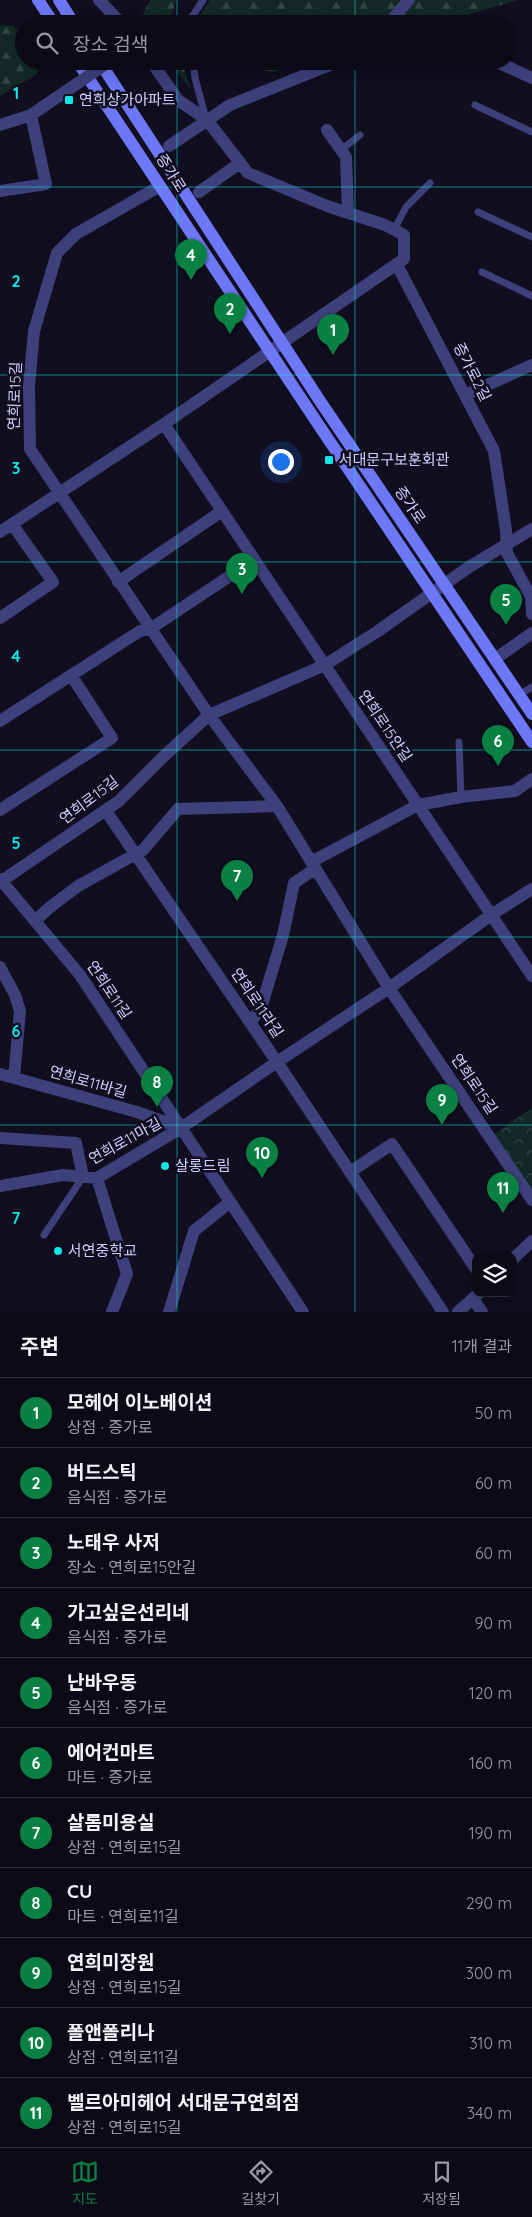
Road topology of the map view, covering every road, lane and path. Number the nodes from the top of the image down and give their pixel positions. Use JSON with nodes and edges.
{"nodes":[{"id":1,"x":38,"y":0,"type":"edge"},
{"id":2,"x":59,"y":0,"type":"edge"},
{"id":3,"x":99,"y":0,"type":"edge"},
{"id":4,"x":203,"y":0,"type":"edge"},
{"id":5,"x":409,"y":0,"type":"edge"},
{"id":6,"x":48,"y":15,"type":"edge"},
{"id":7,"x":68,"y":15,"type":"edge"},
{"id":8,"x":113,"y":15,"type":"edge"},
{"id":9,"x":193,"y":15,"type":"edge"},
{"id":10,"x":396,"y":15,"type":"edge"},
{"id":11,"x":83,"y":70,"type":"edge"},
{"id":12,"x":97,"y":70,"type":"edge"},
{"id":13,"x":105,"y":70,"type":"edge"},
{"id":14,"x":157,"y":70,"type":"edge"},
{"id":15,"x":194,"y":70,"type":"edge"},
{"id":16,"x":318,"y":70,"type":"edge"},
{"id":17,"x":515,"y":70,"type":"edge"},
{"id":18,"x":532,"y":78,"type":"edge"},
{"id":19,"x":474,"y":105,"type":"dead end"},
{"id":20,"x":31,"y":115,"type":"junction"},
{"id":21,"x":207,"y":120,"type":"junction"},
{"id":22,"x":0,"y":125,"type":"edge"},
{"id":23,"x":327,"y":130,"type":"dead end"},
{"id":24,"x":532,"y":132,"type":"edge"},
{"id":25,"x":360,"y":135,"type":"dead end"},
{"id":26,"x":169,"y":146,"type":"dead end"},
{"id":27,"x":341,"y":150,"type":"junction"},
{"id":28,"x":240,"y":163,"type":"junction"},
{"id":29,"x":430,"y":183,"type":"dead end"},
{"id":30,"x":160,"y":186,"type":"junction"},
{"id":31,"x":0,"y":191,"type":"edge"},
{"id":32,"x":199,"y":192,"type":"dead end"},
{"id":33,"x":478,"y":212,"type":"dead end"},
{"id":34,"x":348,"y":213,"type":"junction"},
{"id":35,"x":394,"y":230,"type":"junction"},
{"id":36,"x":532,"y":237,"type":"edge"},
{"id":37,"x":397,"y":265,"type":"junction"},
{"id":38,"x":482,"y":272,"type":"dead end"},
{"id":39,"x":532,"y":296,"type":"edge"},
{"id":40,"x":282,"y":344,"type":"junction"},
{"id":41,"x":270,"y":352,"type":"junction"},
{"id":42,"x":532,"y":365,"type":"edge"},
{"id":43,"x":465,"y":396,"type":"junction"},
{"id":44,"x":164,"y":424,"type":"junction"},
{"id":45,"x":59,"y":493,"type":"junction"},
{"id":46,"x":222,"y":511,"type":"junction"},
{"id":47,"x":12,"y":524,"type":"junction"},
{"id":48,"x":532,"y":529,"type":"edge"},
{"id":49,"x":0,"y":532,"type":"edge"},
{"id":50,"x":506,"y":544,"type":"junction"},
{"id":51,"x":254,"y":560,"type":"junction"},
{"id":52,"x":118,"y":582,"type":"junction"},
{"id":53,"x":445,"y":584,"type":"junction"},
{"id":54,"x":433,"y":593,"type":"junction"},
{"id":55,"x":532,"y":602,"type":"edge"},
{"id":56,"x":532,"y":614,"type":"edge"},
{"id":57,"x":0,"y":618,"type":"edge"},
{"id":58,"x":150,"y":629,"type":"junction"},
{"id":59,"x":532,"y":633,"type":"edge"},
{"id":60,"x":495,"y":659,"type":"junction"},
{"id":61,"x":325,"y":666,"type":"junction"},
{"id":62,"x":71,"y":675,"type":"junction"},
{"id":63,"x":532,"y":687,"type":"edge"},
{"id":64,"x":519,"y":695,"type":"junction"},
{"id":65,"x":532,"y":714,"type":"edge"},
{"id":66,"x":209,"y":715,"type":"junction"},
{"id":67,"x":0,"y":721,"type":"edge"},
{"id":68,"x":459,"y":742,"type":"dead end"},
{"id":69,"x":532,"y":742,"type":"edge"},
{"id":70,"x":532,"y":779,"type":"edge"},
{"id":71,"x":461,"y":797,"type":"junction"},
{"id":72,"x":418,"y":805,"type":"junction"},
{"id":73,"x":277,"y":806,"type":"junction"},
{"id":74,"x":0,"y":810,"type":"edge"},
{"id":75,"x":106,"y":811,"type":"junction"},
{"id":76,"x":135,"y":854,"type":"junction"},
{"id":77,"x":313,"y":865,"type":"junction"},
{"id":78,"x":1,"y":881,"type":"edge"},
{"id":79,"x":532,"y":889,"type":"edge"},
{"id":80,"x":491,"y":914,"type":"junction"},
{"id":81,"x":35,"y":921,"type":"junction"},
{"id":82,"x":0,"y":967,"type":"edge"},
{"id":83,"x":532,"y":976,"type":"edge"},
{"id":84,"x":388,"y":988,"type":"junction"},
{"id":85,"x":250,"y":1022,"type":"junction"},
{"id":86,"x":276,"y":1062,"type":"junction"},
{"id":87,"x":0,"y":1074,"type":"edge"},
{"id":88,"x":14,"y":1078,"type":"junction"},
{"id":89,"x":182,"y":1128,"type":"junction"},
{"id":90,"x":0,"y":1138,"type":"edge"},
{"id":91,"x":350,"y":1172,"type":"junction"},
{"id":92,"x":83,"y":1177,"type":"junction"},
{"id":93,"x":97,"y":1178,"type":"junction"},
{"id":94,"x":0,"y":1186,"type":"edge"},
{"id":95,"x":532,"y":1200,"type":"edge"},
{"id":96,"x":230,"y":1202,"type":"junction"},
{"id":97,"x":44,"y":1235,"type":"dead end"},
{"id":98,"x":532,"y":1241,"type":"edge"},
{"id":99,"x":517,"y":1255,"type":"edge"},
{"id":100,"x":472,"y":1263,"type":"edge"},
{"id":101,"x":475,"y":1297,"type":"edge"},
{"id":102,"x":476,"y":1297,"type":"edge"},
{"id":103,"x":298,"y":1310,"type":"edge"},
{"id":104,"x":112,"y":1312,"type":"edge"},
{"id":105,"x":169,"y":1312,"type":"edge"},
{"id":106,"x":443,"y":1312,"type":"edge"},
{"id":107,"x":458,"y":1312,"type":"edge"},
{"id":108,"x":482,"y":1312,"type":"edge"}],
"edges":[{"from":1,"to":6,"type":"main road"},
{"from":2,"to":7,"type":"main road"},
{"from":3,"to":8,"type":"street"},
{"from":4,"to":9,"type":"lane"},
{"from":5,"to":10,"type":"street"},
{"from":11,"to":30,"type":"main road","name":"증가로"},
{"from":12,"to":20,"type":"street","bridge":true},
{"from":13,"to":40,"type":"main road","name":"증가로"},
{"from":14,"to":21,"type":"street"},
{"from":15,"to":21,"type":"lane"},
{"from":16,"to":21,"type":"street"},
{"from":17,"to":18,"type":"street"},
{"from":19,"to":24,"type":"lane"},
{"from":20,"to":22,"type":"street"},
{"from":20,"to":31,"type":"street"},
{"from":21,"to":26,"type":"street"},
{"from":21,"to":28,"type":"street"},
{"from":23,"to":27,"type":"street"},
{"from":25,"to":27,"type":"lane"},
{"from":27,"to":34,"type":"street"},
{"from":28,"to":32,"type":"street"},
{"from":28,"to":34,"type":"street"},
{"from":29,"to":35,"type":"lane"},
{"from":30,"to":41,"type":"main road","name":"증가로"},
{"from":30,"to":45,"type":"street","name":"연희로15길"},
{"from":33,"to":36,"type":"lane"},
{"from":34,"to":35,"type":"street"},
{"from":35,"to":37,"type":"street"},
{"from":37,"to":40,"type":"street"},
{"from":37,"to":43,"type":"street","name":"증가로2길"},
{"from":38,"to":39,"type":"lane"},
{"from":40,"to":41,"type":"street"},
{"from":40,"to":53,"type":"main road","name":"증가로"},
{"from":41,"to":44,"type":"street"},
{"from":41,"to":54,"type":"main road","name":"증가로"},
{"from":42,"to":43,"type":"street"},
{"from":43,"to":50,"type":"street","name":"증가로2길"},
{"from":44,"to":45,"type":"street"},
{"from":44,"to":46,"type":"street","name":"연희로15안길"},
{"from":45,"to":47,"type":"street"},
{"from":45,"to":52,"type":"street","name":"연희로15길"},
{"from":46,"to":51,"type":"street","name":"연희로15안길"},
{"from":46,"to":52,"type":"street"},
{"from":47,"to":49,"type":"street"},
{"from":47,"to":57,"type":"street"},
{"from":48,"to":50,"type":"street"},
{"from":50,"to":53,"type":"street"},
{"from":50,"to":55,"type":"street"},
{"from":51,"to":58,"type":"street"},
{"from":51,"to":61,"type":"street","name":"연희로15안길"},
{"from":52,"to":58,"type":"street","name":"연희로15길"},
{"from":53,"to":54,"type":"street"},
{"from":53,"to":60,"type":"main road","name":"증가로"},
{"from":54,"to":61,"type":"street"},
{"from":54,"to":69,"type":"main road","name":"증가로"},
{"from":55,"to":56,"type":"street"},
{"from":58,"to":62,"type":"street"},
{"from":58,"to":66,"type":"street","name":"연희로15길"},
{"from":59,"to":60,"type":"street"},
{"from":60,"to":64,"type":"main road","name":"증가로"},
{"from":61,"to":66,"type":"street"},
{"from":61,"to":72,"type":"street","name":"연희로15안길"},
{"from":62,"to":67,"type":"street"},
{"from":62,"to":74,"type":"street"},
{"from":63,"to":64,"type":"lane"},
{"from":64,"to":65,"type":"main road","name":"증가로"},
{"from":66,"to":73,"type":"street","name":"연희로15길"},
{"from":66,"to":75,"type":"street","name":"연희로15길"},
{"from":68,"to":71,"type":"lane"},
{"from":70,"to":71,"type":"street"},
{"from":71,"to":72,"type":"street"},
{"from":72,"to":77,"type":"street"},
{"from":72,"to":80,"type":"street","name":"연희로15안길"},
{"from":73,"to":76,"type":"street"},
{"from":73,"to":77,"type":"street","name":"연희로15길"},
{"from":75,"to":76,"type":"street","name":"연희로11라길"},
{"from":75,"to":78,"type":"street","name":"연희로15길"},
{"from":76,"to":81,"type":"street"},
{"from":76,"to":85,"type":"street","name":"연희로11라길"},
{"from":77,"to":84,"type":"street","name":"연희로15길"},
{"from":77,"to":85,"type":"street"},
{"from":78,"to":81,"type":"street","name":"연희로11길"},
{"from":79,"to":80,"type":"street"},
{"from":80,"to":83,"type":"street","name":"연희로15안길"},
{"from":80,"to":84,"type":"street"},
{"from":81,"to":89,"type":"street","name":"연희로11길"},
{"from":82,"to":88,"type":"street"},
{"from":84,"to":86,"type":"street"},
{"from":84,"to":95,"type":"street","name":"연희로15길"},
{"from":85,"to":86,"type":"street","name":"연희로11라길"},
{"from":86,"to":89,"type":"street"},
{"from":86,"to":91,"type":"street","name":"연희로11라길"},
{"from":87,"to":88,"type":"street","name":"연희로11바길"},
{"from":88,"to":89,"type":"street","name":"연희로11바길"},
{"from":89,"to":93,"type":"street","name":"연희로11마길"},
{"from":89,"to":96,"type":"street","name":"연희로11길"},
{"from":90,"to":92,"type":"street","name":"연희로11마길"},
{"from":91,"to":100,"type":"street"},
{"from":91,"to":106,"type":"street","name":"연희로11라길"},
{"from":92,"to":93,"type":"street","name":"연희로11마길"},
{"from":92,"to":94,"type":"street","name":"연희로11마길"},
{"from":92,"to":97,"type":"lane","name":"연희로11마길"},
{"from":93,"to":104,"type":"street"},
{"from":96,"to":103,"type":"street","name":"연희로11길"},
{"from":96,"to":105,"type":"street"},
{"from":98,"to":99,"type":"street"},
{"from":101,"to":107,"type":"street"},
{"from":102,"to":108,"type":"street"}]}
